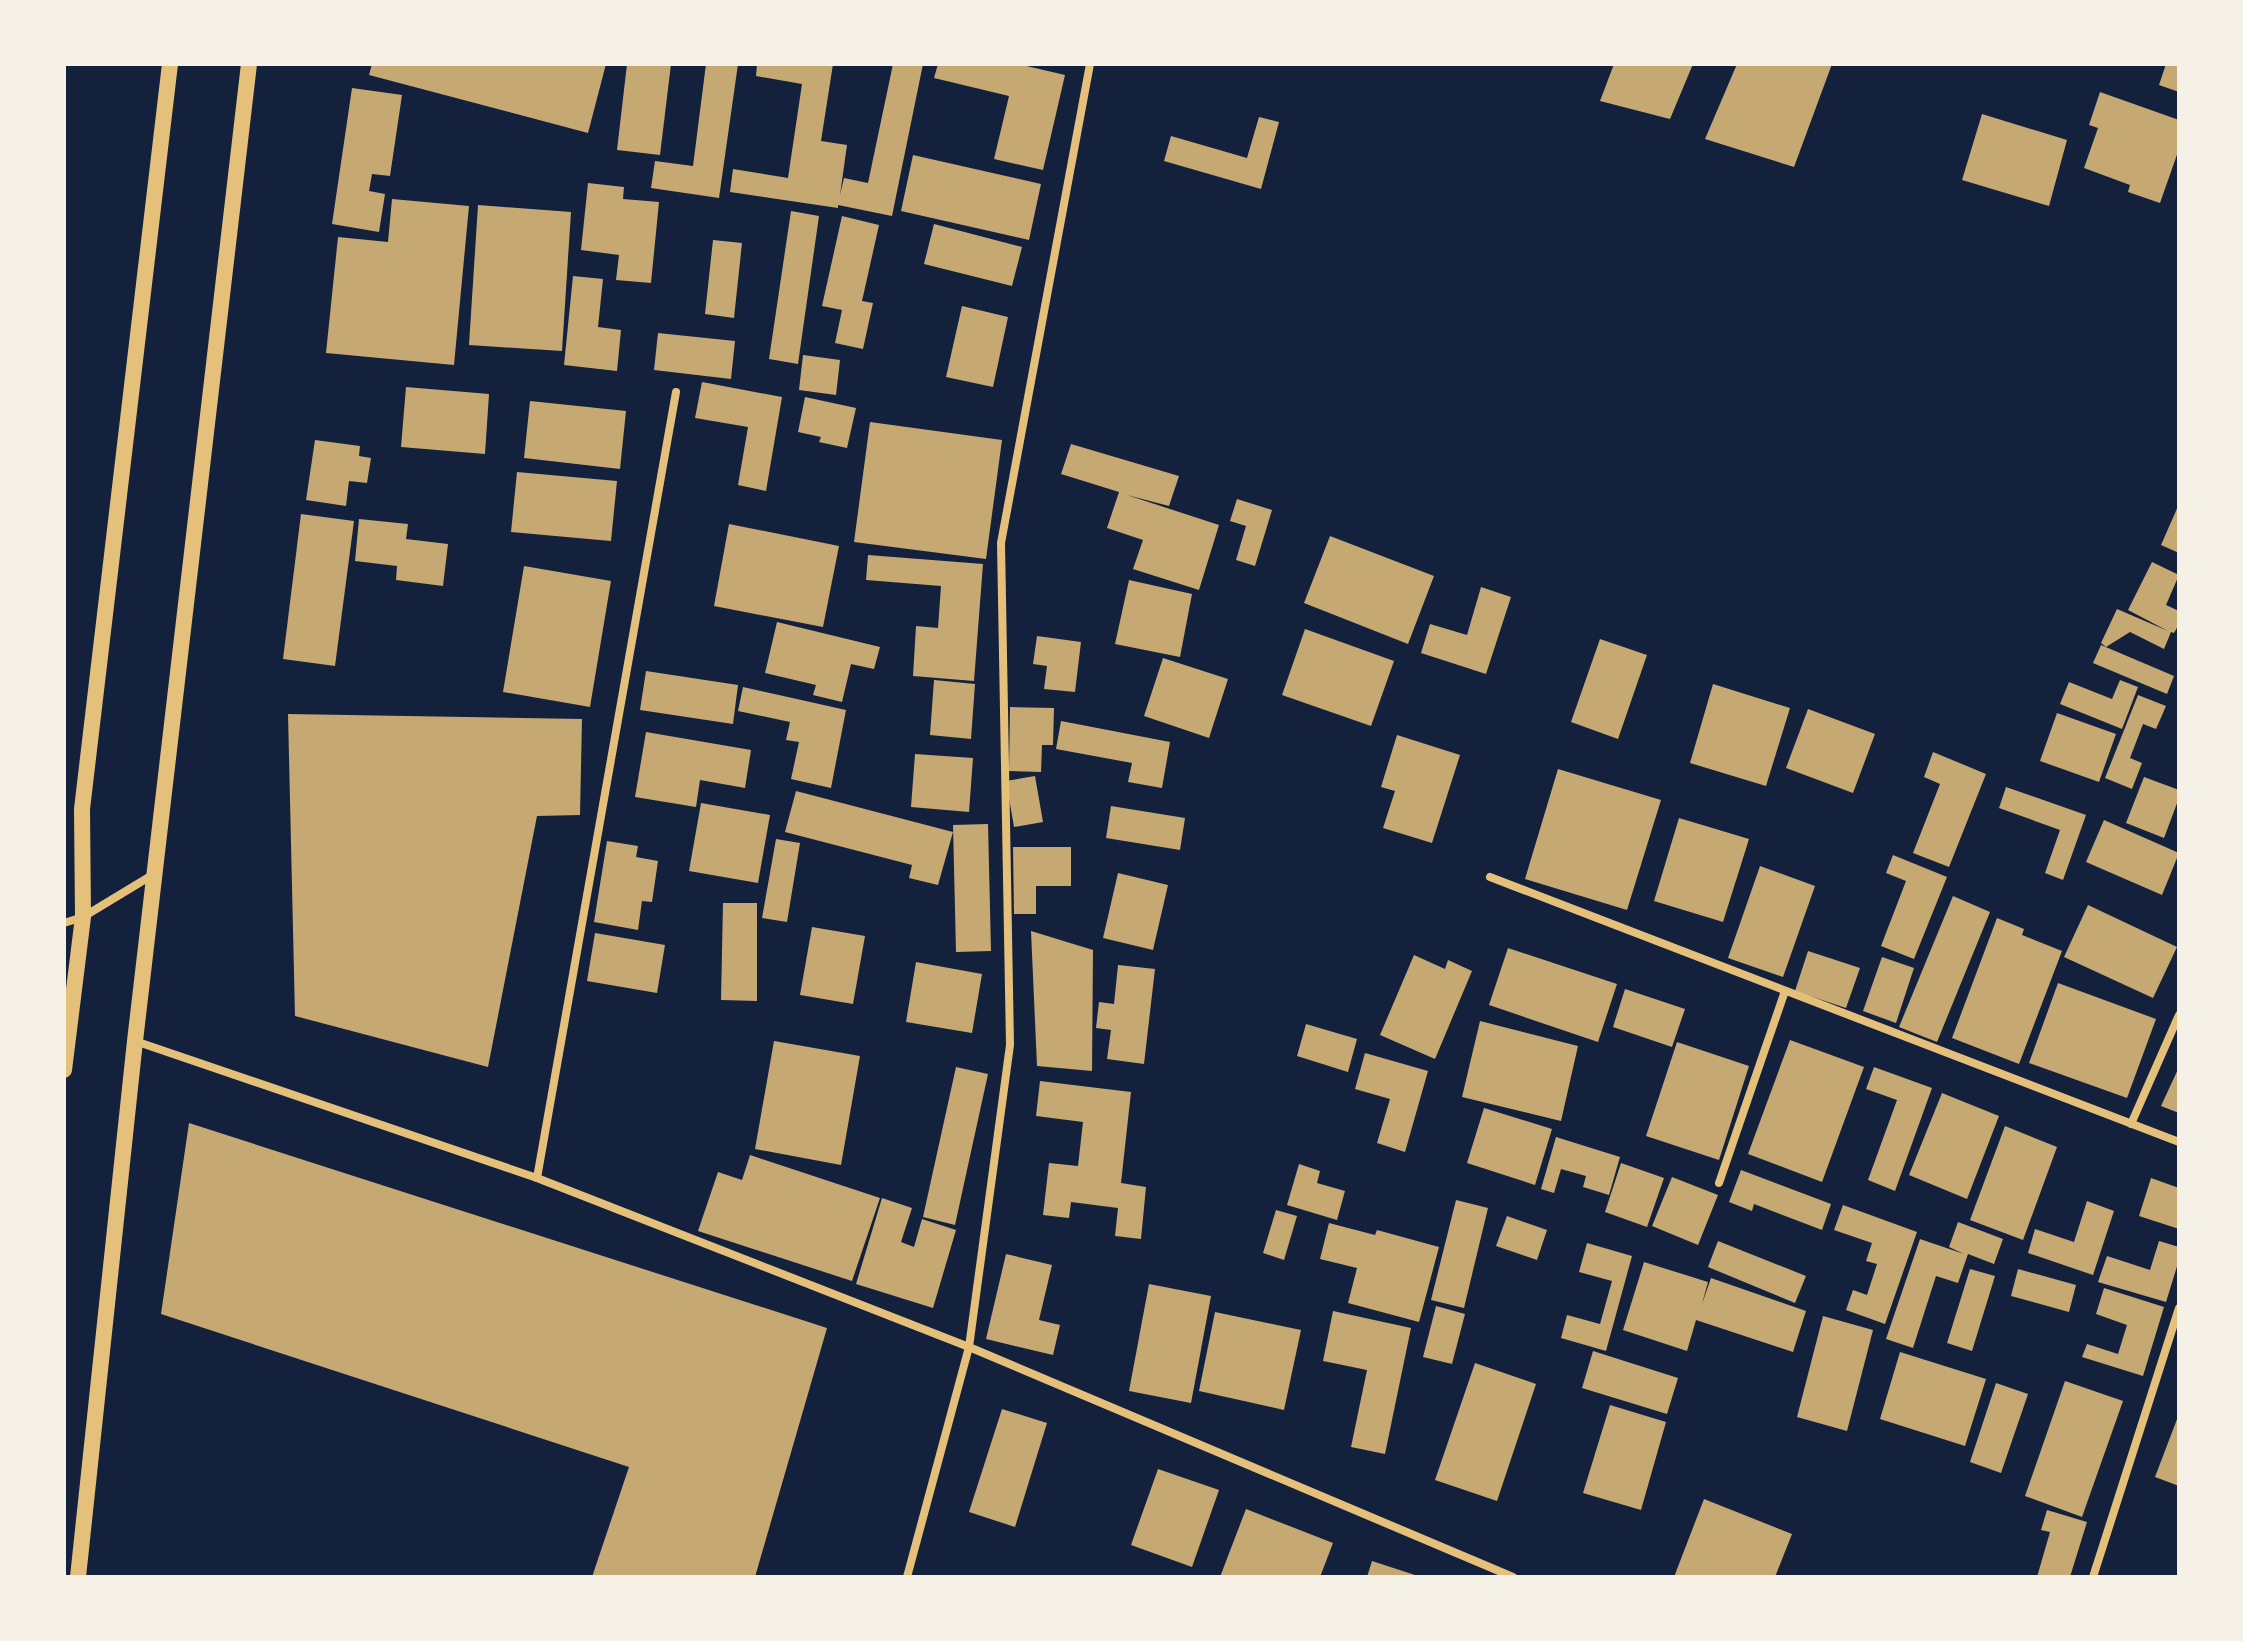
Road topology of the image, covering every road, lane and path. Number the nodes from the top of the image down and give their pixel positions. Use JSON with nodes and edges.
{"nodes":[{"id":1,"x":170,"y":64,"type":"edge"},
{"id":2,"x":249,"y":64,"type":"edge"},
{"id":3,"x":1090,"y":64,"type":"edge"},
{"id":4,"x":676,"y":392,"type":"dead end"},
{"id":5,"x":156,"y":873,"type":"junction"},
{"id":6,"x":1490,"y":877,"type":"dead end"},
{"id":7,"x":83,"y":917,"type":"junction"},
{"id":8,"x":64,"y":923,"type":"edge"},
{"id":9,"x":1785,"y":991,"type":"junction"},
{"id":10,"x":2179,"y":1015,"type":"edge"},
{"id":11,"x":135,"y":1041,"type":"junction"},
{"id":12,"x":64,"y":1070,"type":"edge"},
{"id":13,"x":2131,"y":1124,"type":"junction"},
{"id":14,"x":2179,"y":1142,"type":"edge"},
{"id":15,"x":537,"y":1178,"type":"junction"},
{"id":16,"x":1719,"y":1183,"type":"dead end"},
{"id":17,"x":2179,"y":1308,"type":"edge"},
{"id":18,"x":969,"y":1347,"type":"junction"},
{"id":19,"x":78,"y":1577,"type":"edge"},
{"id":20,"x":907,"y":1577,"type":"edge"},
{"id":21,"x":1513,"y":1577,"type":"edge"},
{"id":22,"x":2093,"y":1577,"type":"edge"}],
"edges":[{"from":1,"to":7,"type":"main road"},
{"from":2,"to":5,"type":"main road"},
{"from":3,"to":18,"type":"street"},
{"from":4,"to":15,"type":"street"},
{"from":5,"to":7,"type":"street"},
{"from":5,"to":11,"type":"main road"},
{"from":6,"to":9,"type":"street"},
{"from":7,"to":8,"type":"street"},
{"from":7,"to":12,"type":"main road"},
{"from":9,"to":13,"type":"street"},
{"from":9,"to":16,"type":"street"},
{"from":10,"to":13,"type":"street"},
{"from":11,"to":15,"type":"street"},
{"from":11,"to":19,"type":"main road"},
{"from":13,"to":14,"type":"street"},
{"from":15,"to":18,"type":"street"},
{"from":17,"to":22,"type":"street"},
{"from":18,"to":20,"type":"street"},
{"from":18,"to":21,"type":"street"}]}
